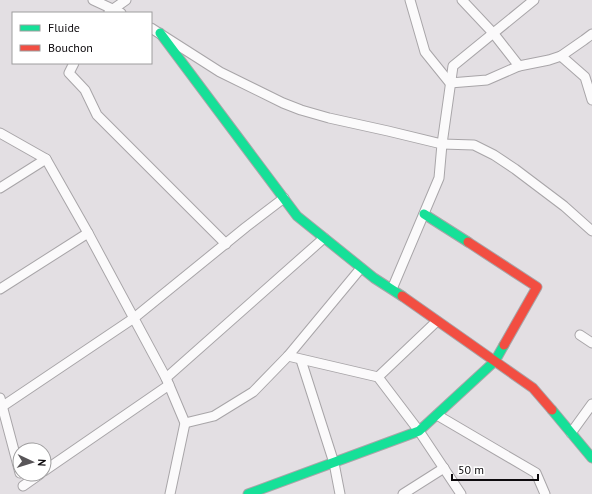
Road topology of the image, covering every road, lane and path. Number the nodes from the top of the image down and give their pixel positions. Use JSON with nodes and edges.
{"nodes":[{"id":1,"x":93,"y":0,"type":"edge"},
{"id":2,"x":126,"y":0,"type":"edge"},
{"id":3,"x":410,"y":0,"type":"edge"},
{"id":4,"x":462,"y":0,"type":"edge"},
{"id":5,"x":534,"y":0,"type":"edge"},
{"id":6,"x":114,"y":12,"type":"edge"},
{"id":7,"x":152,"y":29,"type":"edge"},
{"id":8,"x":160,"y":33,"type":"junction"},
{"id":9,"x":494,"y":34,"type":"junction"},
{"id":10,"x":592,"y":34,"type":"edge"},
{"id":11,"x":561,"y":56,"type":"junction"},
{"id":12,"x":74,"y":64,"type":"edge"},
{"id":13,"x":519,"y":66,"type":"junction"},
{"id":14,"x":450,"y":83,"type":"junction"},
{"id":15,"x":592,"y":100,"type":"edge"},
{"id":16,"x":0,"y":134,"type":"edge"},
{"id":17,"x":442,"y":144,"type":"junction"},
{"id":18,"x":46,"y":159,"type":"junction"},
{"id":19,"x":0,"y":188,"type":"edge"},
{"id":20,"x":284,"y":198,"type":"junction"},
{"id":21,"x":424,"y":214,"type":"junction"},
{"id":22,"x":592,"y":231,"type":"edge"},
{"id":23,"x":88,"y":233,"type":"junction"},
{"id":24,"x":324,"y":238,"type":"junction"},
{"id":25,"x":226,"y":244,"type":"junction"},
{"id":26,"x":361,"y":268,"type":"junction"},
{"id":27,"x":392,"y":289,"type":"junction"},
{"id":28,"x":0,"y":290,"type":"edge"},
{"id":29,"x":134,"y":318,"type":"junction"},
{"id":30,"x":437,"y":321,"type":"junction"},
{"id":31,"x":580,"y":335,"type":"dead end"},
{"id":32,"x":592,"y":343,"type":"edge"},
{"id":33,"x":288,"y":356,"type":"junction"},
{"id":34,"x":301,"y":360,"type":"junction"},
{"id":35,"x":496,"y":361,"type":"junction"},
{"id":36,"x":378,"y":377,"type":"junction"},
{"id":37,"x":167,"y":381,"type":"junction"},
{"id":38,"x":1,"y":404,"type":"edge"},
{"id":39,"x":592,"y":404,"type":"edge"},
{"id":40,"x":437,"y":415,"type":"junction"},
{"id":41,"x":185,"y":423,"type":"junction"},
{"id":42,"x":419,"y":431,"type":"junction"},
{"id":43,"x":571,"y":433,"type":"junction"},
{"id":44,"x":12,"y":445,"type":"edge"},
{"id":45,"x":592,"y":458,"type":"edge"},
{"id":46,"x":334,"y":463,"type":"junction"},
{"id":47,"x":52,"y":466,"type":"edge"},
{"id":48,"x":444,"y":468,"type":"junction"},
{"id":49,"x":32,"y":482,"type":"edge"},
{"id":50,"x":23,"y":490,"type":"edge"},
{"id":51,"x":170,"y":494,"type":"edge"},
{"id":52,"x":248,"y":494,"type":"edge"},
{"id":53,"x":340,"y":494,"type":"edge"},
{"id":54,"x":403,"y":494,"type":"edge"},
{"id":55,"x":461,"y":494,"type":"edge"},
{"id":56,"x":545,"y":494,"type":"edge"}],
"edges":[{"from":1,"to":6,"type":"street"},
{"from":2,"to":6,"type":"street"},
{"from":3,"to":14,"type":"street"},
{"from":4,"to":9,"type":"street"},
{"from":5,"to":9,"type":"street"},
{"from":7,"to":8,"type":"street"},
{"from":8,"to":17,"type":"street"},
{"from":8,"to":20,"type":"street"},
{"from":9,"to":13,"type":"street"},
{"from":9,"to":14,"type":"street"},
{"from":10,"to":11,"type":"street"},
{"from":11,"to":13,"type":"street"},
{"from":11,"to":15,"type":"street"},
{"from":12,"to":25,"type":"street"},
{"from":13,"to":14,"type":"street"},
{"from":14,"to":17,"type":"street"},
{"from":16,"to":18,"type":"street"},
{"from":17,"to":21,"type":"street"},
{"from":17,"to":22,"type":"street"},
{"from":18,"to":19,"type":"street"},
{"from":18,"to":23,"type":"street"},
{"from":20,"to":24,"type":"street"},
{"from":20,"to":25,"type":"street"},
{"from":21,"to":27,"type":"street"},
{"from":21,"to":35,"type":"street"},
{"from":23,"to":28,"type":"street"},
{"from":23,"to":29,"type":"street"},
{"from":24,"to":26,"type":"street"},
{"from":24,"to":37,"type":"street"},
{"from":25,"to":29,"type":"street"},
{"from":26,"to":27,"type":"street"},
{"from":26,"to":33,"type":"street"},
{"from":27,"to":30,"type":"street"},
{"from":29,"to":37,"type":"street"},
{"from":29,"to":38,"type":"street"},
{"from":30,"to":35,"type":"street"},
{"from":30,"to":36,"type":"street"},
{"from":31,"to":32,"type":"street"},
{"from":33,"to":34,"type":"street"},
{"from":33,"to":41,"type":"street"},
{"from":34,"to":36,"type":"street"},
{"from":34,"to":46,"type":"street"},
{"from":35,"to":40,"type":"street"},
{"from":35,"to":43,"type":"street"},
{"from":36,"to":42,"type":"street"},
{"from":37,"to":41,"type":"street"},
{"from":37,"to":47,"type":"street"},
{"from":38,"to":44,"type":"street"},
{"from":39,"to":43,"type":"street"},
{"from":40,"to":42,"type":"street"},
{"from":40,"to":56,"type":"street"},
{"from":41,"to":51,"type":"street"},
{"from":42,"to":46,"type":"street"},
{"from":42,"to":48,"type":"street"},
{"from":43,"to":45,"type":"street"},
{"from":46,"to":52,"type":"street"},
{"from":46,"to":53,"type":"street"},
{"from":48,"to":54,"type":"street"},
{"from":48,"to":55,"type":"street"},
{"from":49,"to":50,"type":"street"}]}
